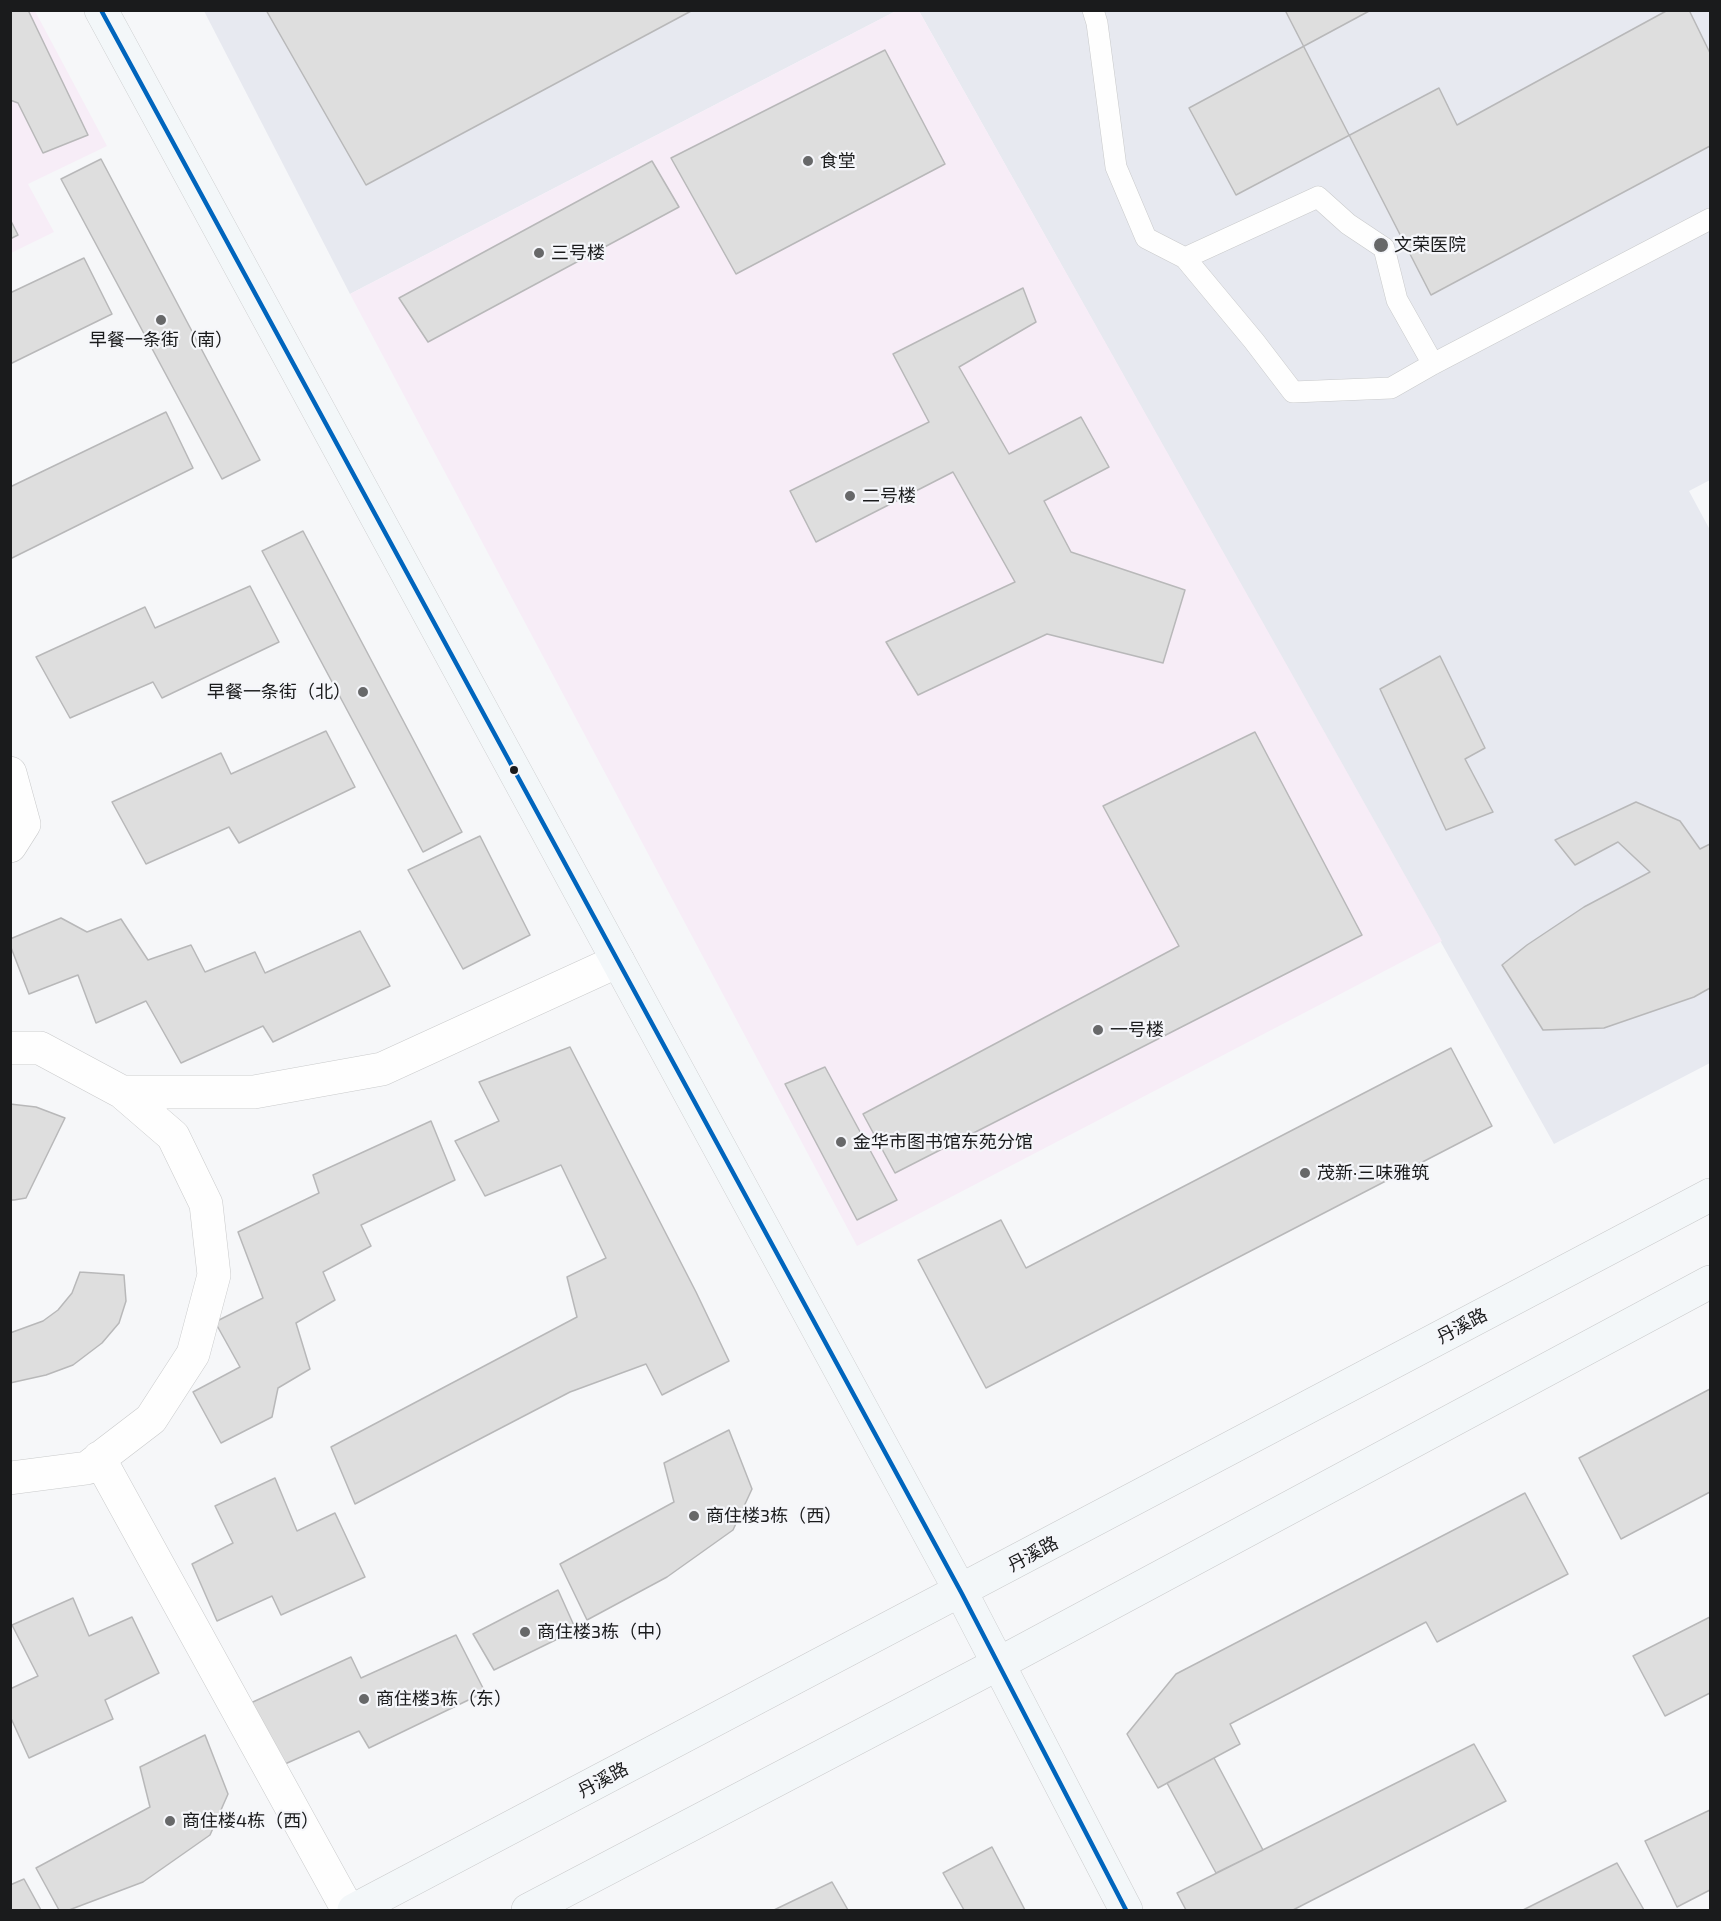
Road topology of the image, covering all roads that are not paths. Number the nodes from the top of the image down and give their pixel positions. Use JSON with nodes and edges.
{"nodes":[{"id":1,"x":101,"y":10,"type":"edge"},
{"id":2,"x":1093,"y":10,"type":"edge"},
{"id":3,"x":1710,"y":219,"type":"edge"},
{"id":4,"x":1185,"y":258,"type":"junction"},
{"id":5,"x":1433,"y":364,"type":"junction"},
{"id":6,"x":10,"y":773,"type":"edge"},
{"id":7,"x":10,"y":846,"type":"edge"},
{"id":8,"x":618,"y":961,"type":"junction"},
{"id":9,"x":10,"y":1048,"type":"edge"},
{"id":10,"x":122,"y":1092,"type":"junction"},
{"id":11,"x":1710,"y":1195,"type":"edge"},
{"id":12,"x":1710,"y":1282,"type":"edge"},
{"id":13,"x":99,"y":1458,"type":"junction"},
{"id":14,"x":10,"y":1478,"type":"edge"},
{"id":15,"x":961,"y":1592,"type":"junction"},
{"id":16,"x":999,"y":1664,"type":"junction"},
{"id":17,"x":348,"y":1911,"type":"edge"},
{"id":18,"x":354,"y":1911,"type":"edge"},
{"id":19,"x":528,"y":1911,"type":"edge"},
{"id":20,"x":1126,"y":1911,"type":"edge"}],
"edges":[{"from":1,"to":8,"type":"main road"},
{"from":2,"to":4,"type":"lane"},
{"from":3,"to":5,"type":"lane"},
{"from":4,"to":5,"type":"lane"},
{"from":4,"to":5,"type":"lane"},
{"from":6,"to":7,"type":"street"},
{"from":8,"to":10,"type":"street"},
{"from":8,"to":15,"type":"main road"},
{"from":9,"to":10,"type":"street"},
{"from":10,"to":13,"type":"street"},
{"from":11,"to":15,"type":"main road","name":"丹溪路"},
{"from":12,"to":16,"type":"main road"},
{"from":13,"to":14,"type":"street"},
{"from":13,"to":17,"type":"street"},
{"from":15,"to":16,"type":"main road"},
{"from":15,"to":18,"type":"main road","name":"丹溪路"},
{"from":16,"to":19,"type":"main road"},
{"from":16,"to":20,"type":"main road"}]}
